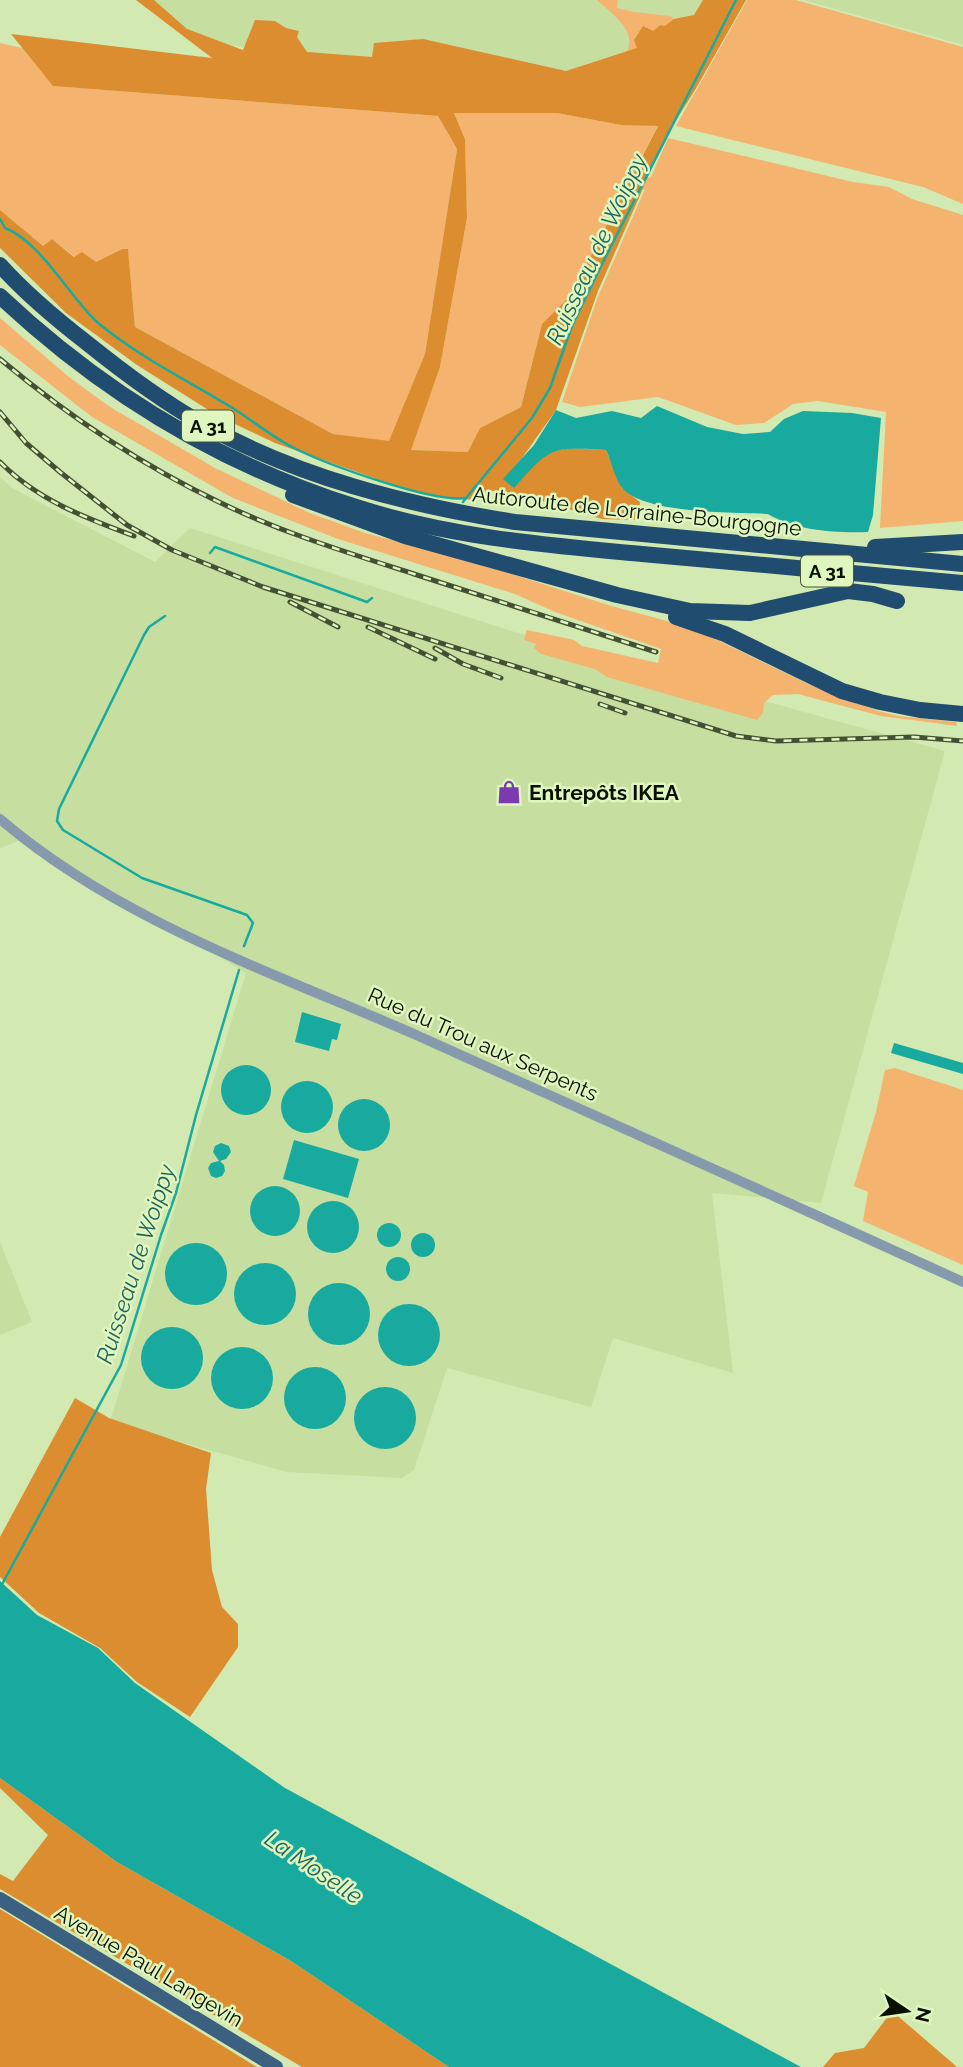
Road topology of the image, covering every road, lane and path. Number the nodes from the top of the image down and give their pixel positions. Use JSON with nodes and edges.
{"nodes":[{"id":1,"x":0,"y":265,"type":"edge"},
{"id":2,"x":0,"y":296,"type":"edge"},
{"id":3,"x":222,"y":453,"type":"junction"},
{"id":4,"x":963,"y":542,"type":"edge"},
{"id":5,"x":838,"y":553,"type":"junction"},
{"id":6,"x":963,"y":564,"type":"edge"},
{"id":7,"x":963,"y":583,"type":"edge"},
{"id":8,"x":617,"y":595,"type":"junction"},
{"id":9,"x":897,"y":601,"type":"dead end"},
{"id":10,"x":963,"y":714,"type":"edge"},
{"id":11,"x":0,"y":819,"type":"edge"},
{"id":12,"x":963,"y":1282,"type":"edge"},
{"id":13,"x":0,"y":1899,"type":"edge"},
{"id":14,"x":276,"y":2067,"type":"edge"}],
"edges":[{"from":1,"to":5,"type":"highway","name":"Autoroute de Lorraine-Bourgogne","number":"A 31"},
{"from":2,"to":3,"type":"highway","name":"Autoroute de Lorraine-Bourgogne","number":"A 31"},
{"from":3,"to":7,"type":"highway","name":"Autoroute de Lorraine-Bourgogne","number":"A 31"},
{"from":3,"to":8,"type":"highway"},
{"from":4,"to":5,"type":"highway"},
{"from":5,"to":6,"type":"highway","name":"Autoroute de Lorraine-Bourgogne","number":"A 31"},
{"from":8,"to":9,"type":"highway"},
{"from":8,"to":10,"type":"highway"},
{"from":11,"to":12,"type":"street","name":"Rue du Trou aux Serpents"},
{"from":13,"to":14,"type":"main road","name":"Avenue Paul Langevin"}]}
